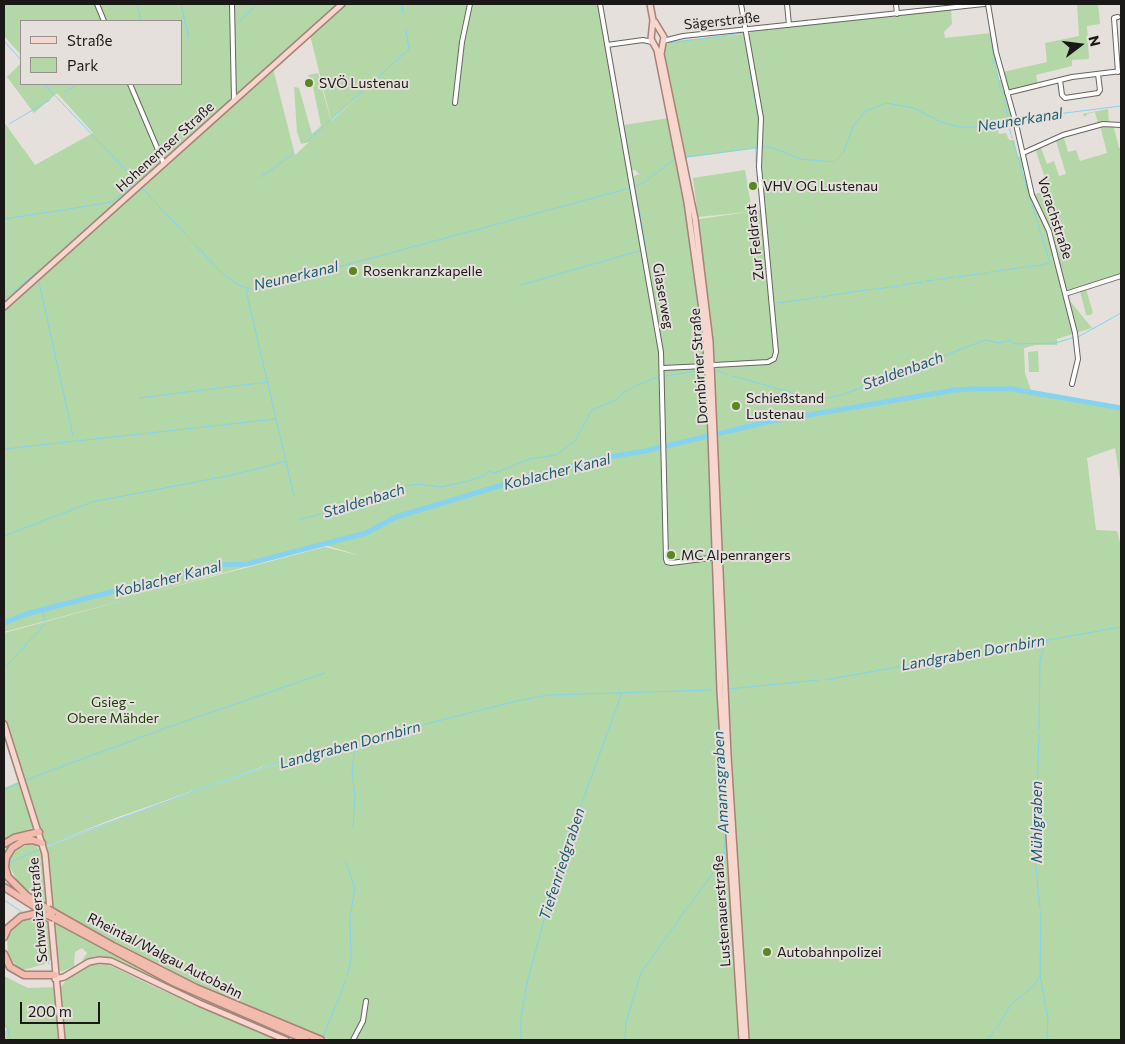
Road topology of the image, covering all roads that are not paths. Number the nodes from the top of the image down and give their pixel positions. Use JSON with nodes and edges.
{"nodes":[{"id":1,"x":97,"y":4,"type":"edge"},
{"id":2,"x":232,"y":4,"type":"edge"},
{"id":3,"x":342,"y":4,"type":"edge"},
{"id":4,"x":470,"y":4,"type":"edge"},
{"id":5,"x":600,"y":4,"type":"edge"},
{"id":6,"x":650,"y":4,"type":"edge"},
{"id":7,"x":741,"y":4,"type":"edge"},
{"id":8,"x":787,"y":4,"type":"edge"},
{"id":9,"x":896,"y":4,"type":"edge"},
{"id":10,"x":986,"y":4,"type":"edge"},
{"id":11,"x":897,"y":14,"type":"junction"},
{"id":12,"x":1118,"y":17,"type":"dead end"},
{"id":13,"x":104,"y":20,"type":"edge"},
{"id":14,"x":789,"y":25,"type":"junction"},
{"id":15,"x":746,"y":30,"type":"junction"},
{"id":16,"x":658,"y":38,"type":"junction"},
{"id":17,"x":607,"y":45,"type":"junction"},
{"id":18,"x":1120,"y":71,"type":"edge"},
{"id":19,"x":1098,"y":74,"type":"junction"},
{"id":20,"x":1060,"y":80,"type":"junction"},
{"id":21,"x":130,"y":85,"type":"edge"},
{"id":22,"x":1007,"y":93,"type":"junction"},
{"id":23,"x":234,"y":100,"type":"junction"},
{"id":24,"x":455,"y":103,"type":"dead end"},
{"id":25,"x":1121,"y":125,"type":"edge"},
{"id":26,"x":1022,"y":153,"type":"junction"},
{"id":27,"x":164,"y":164,"type":"junction"},
{"id":28,"x":1121,"y":276,"type":"edge"},
{"id":29,"x":1065,"y":294,"type":"junction"},
{"id":30,"x":4,"y":307,"type":"edge"},
{"id":31,"x":714,"y":365,"type":"dead end"},
{"id":32,"x":705,"y":366,"type":"dead end"},
{"id":33,"x":663,"y":368,"type":"junction"},
{"id":34,"x":1072,"y":384,"type":"dead end"},
{"id":35,"x":718,"y":557,"type":"junction"},
{"id":36,"x":722,"y":691,"type":"junction"},
{"id":37,"x":4,"y":724,"type":"edge"},
{"id":38,"x":39,"y":832,"type":"junction"},
{"id":39,"x":4,"y":844,"type":"edge"},
{"id":40,"x":43,"y":846,"type":"junction"},
{"id":41,"x":5,"y":865,"type":"edge"},
{"id":42,"x":4,"y":881,"type":"edge"},
{"id":43,"x":4,"y":887,"type":"edge"},
{"id":44,"x":27,"y":896,"type":"junction"},
{"id":45,"x":51,"y":915,"type":"junction"},
{"id":46,"x":4,"y":937,"type":"edge"},
{"id":47,"x":4,"y":954,"type":"edge"},
{"id":48,"x":4,"y":962,"type":"edge"},
{"id":49,"x":55,"y":977,"type":"junction"},
{"id":50,"x":366,"y":1001,"type":"dead end"},
{"id":51,"x":62,"y":1040,"type":"edge"},
{"id":52,"x":286,"y":1040,"type":"edge"},
{"id":53,"x":306,"y":1040,"type":"edge"},
{"id":54,"x":320,"y":1040,"type":"edge"},
{"id":55,"x":353,"y":1040,"type":"edge"},
{"id":56,"x":742,"y":1040,"type":"edge"},
{"id":57,"x":746,"y":1040,"type":"edge"}],
"edges":[{"from":1,"to":13,"type":"street"},
{"from":2,"to":23,"type":"street"},
{"from":3,"to":23,"type":"main road","name":"Hohenemser Straße"},
{"from":4,"to":24,"type":"street"},
{"from":5,"to":17,"type":"street","name":"Glaserweg"},
{"from":6,"to":16,"type":"main road","name":"Dornbirner Straße"},
{"from":7,"to":15,"type":"street","name":"Zur Feldrast"},
{"from":8,"to":14,"type":"street"},
{"from":9,"to":11,"type":"street"},
{"from":10,"to":11,"type":"street","name":"Sägerstraße"},
{"from":10,"to":22,"type":"street","name":"Vorachstraße"},
{"from":11,"to":14,"type":"street","name":"Sägerstraße"},
{"from":12,"to":18,"type":"street"},
{"from":14,"to":15,"type":"street","name":"Sägerstraße"},
{"from":15,"to":16,"type":"street","name":"Sägerstraße"},
{"from":15,"to":31,"type":"street","name":"Zur Feldrast"},
{"from":16,"to":17,"type":"street"},
{"from":16,"to":35,"type":"main road","name":"Dornbirner Straße"},
{"from":17,"to":33,"type":"street","name":"Glaserweg"},
{"from":18,"to":19,"type":"street"},
{"from":19,"to":20,"type":"street"},
{"from":19,"to":20,"type":"street"},
{"from":20,"to":22,"type":"street"},
{"from":21,"to":27,"type":"street"},
{"from":22,"to":26,"type":"street","name":"Vorachstraße"},
{"from":23,"to":27,"type":"main road","name":"Hohenemser Straße"},
{"from":25,"to":26,"type":"street"},
{"from":26,"to":29,"type":"street","name":"Vorachstraße"},
{"from":27,"to":30,"type":"main road","name":"Hohenemser Straße"},
{"from":28,"to":29,"type":"street"},
{"from":29,"to":34,"type":"street","name":"Vorachstraße"},
{"from":32,"to":33,"type":"street"},
{"from":33,"to":35,"type":"street","name":"Glaserweg"},
{"from":35,"to":36,"type":"main road","name":"Dornbirner Straße"},
{"from":36,"to":56,"type":"main road","name":"Lustenauerstraße"},
{"from":36,"to":57,"type":"main road","name":"Lustenauerstraße"},
{"from":37,"to":38,"type":"main road","name":"Schweizerstraße"},
{"from":38,"to":39,"type":"highway"},
{"from":38,"to":40,"type":"main road","name":"Schweizerstraße"},
{"from":40,"to":41,"type":"highway"},
{"from":40,"to":49,"type":"main road","name":"Schweizerstraße"},
{"from":41,"to":44,"type":"highway"},
{"from":42,"to":44,"type":"highway","name":"Rheintal/Walgau Autobahn"},
{"from":43,"to":45,"type":"highway","name":"Rheintal/Walgau Autobahn"},
{"from":44,"to":45,"type":"highway","name":"Rheintal/Walgau Autobahn"},
{"from":45,"to":46,"type":"highway"},
{"from":45,"to":53,"type":"highway","name":"Rheintal/Walgau Autobahn"},
{"from":45,"to":54,"type":"highway","name":"Rheintal/Walgau Autobahn"},
{"from":47,"to":49,"type":"highway"},
{"from":48,"to":49,"type":"highway"},
{"from":49,"to":51,"type":"main road","name":"Schweizerstraße"},
{"from":49,"to":52,"type":"main road"},
{"from":50,"to":55,"type":"street"}]}
